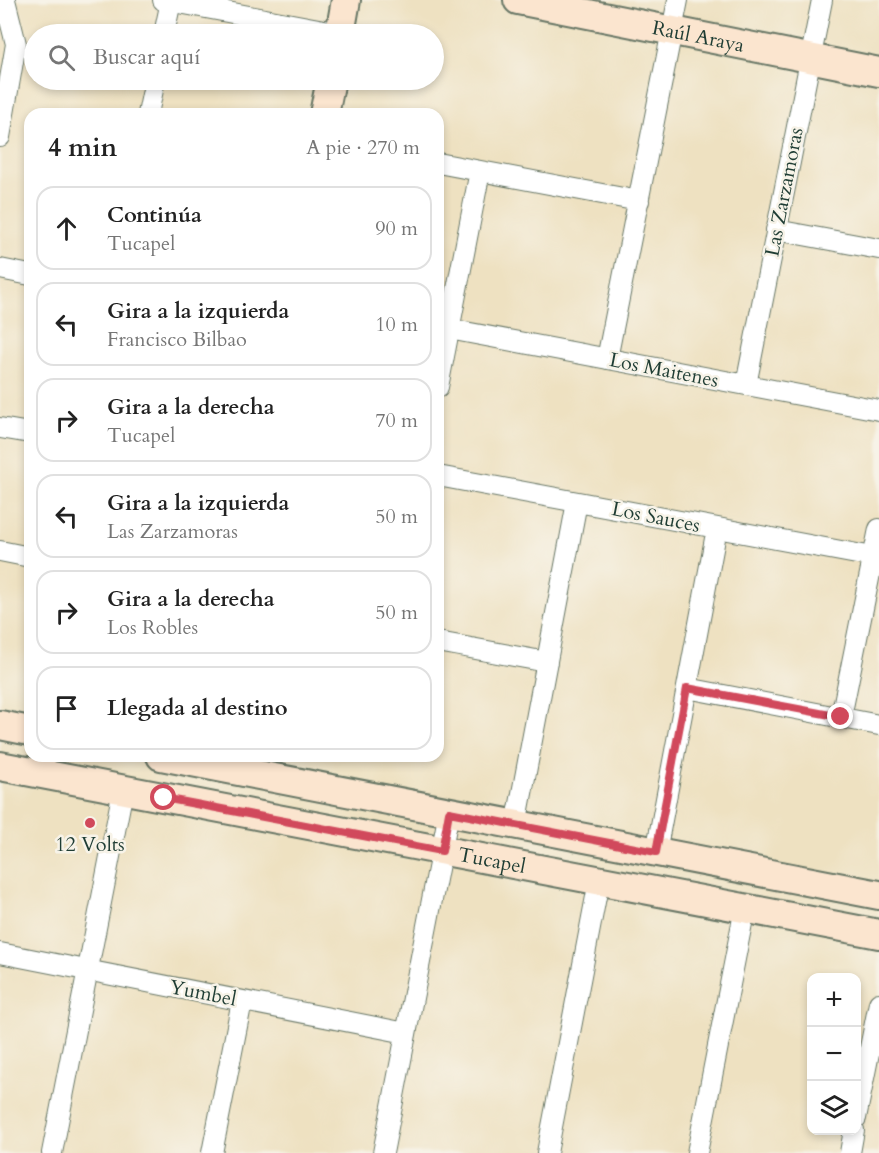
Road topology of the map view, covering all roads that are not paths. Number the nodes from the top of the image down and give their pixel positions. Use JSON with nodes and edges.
{"nodes":[{"id":1,"x":5,"y":0,"type":"edge"},
{"id":2,"x":346,"y":0,"type":"edge"},
{"id":3,"x":518,"y":0,"type":"edge"},
{"id":4,"x":678,"y":0,"type":"edge"},
{"id":5,"x":822,"y":0,"type":"edge"},
{"id":6,"x":167,"y":1,"type":"edge"},
{"id":7,"x":165,"y":24,"type":"edge"},
{"id":8,"x":288,"y":24,"type":"edge"},
{"id":9,"x":342,"y":24,"type":"edge"},
{"id":10,"x":672,"y":31,"type":"junction"},
{"id":11,"x":810,"y":58,"type":"junction"},
{"id":12,"x":879,"y":72,"type":"edge"},
{"id":13,"x":153,"y":90,"type":"edge"},
{"id":14,"x":329,"y":90,"type":"edge"},
{"id":15,"x":149,"y":108,"type":"edge"},
{"id":16,"x":325,"y":108,"type":"edge"},
{"id":17,"x":0,"y":137,"type":"edge"},
{"id":18,"x":444,"y":164,"type":"edge"},
{"id":19,"x":480,"y":171,"type":"junction"},
{"id":20,"x":639,"y":201,"type":"junction"},
{"id":21,"x":776,"y":230,"type":"junction"},
{"id":22,"x":879,"y":249,"type":"edge"},
{"id":23,"x":0,"y":268,"type":"edge"},
{"id":24,"x":24,"y":273,"type":"edge"},
{"id":25,"x":449,"y":329,"type":"junction"},
{"id":26,"x":444,"y":355,"type":"edge"},
{"id":27,"x":608,"y":359,"type":"junction"},
{"id":28,"x":746,"y":385,"type":"junction"},
{"id":29,"x":879,"y":410,"type":"edge"},
{"id":30,"x":0,"y":428,"type":"edge"},
{"id":31,"x":24,"y":432,"type":"edge"},
{"id":32,"x":444,"y":477,"type":"edge"},
{"id":33,"x":577,"y":502,"type":"junction"},
{"id":34,"x":717,"y":528,"type":"junction"},
{"id":35,"x":879,"y":529,"type":"edge"},
{"id":36,"x":0,"y":552,"type":"edge"},
{"id":37,"x":24,"y":556,"type":"edge"},
{"id":38,"x":873,"y":557,"type":"junction"},
{"id":39,"x":444,"y":643,"type":"edge"},
{"id":40,"x":547,"y":662,"type":"junction"},
{"id":41,"x":687,"y":688,"type":"junction"},
{"id":42,"x":841,"y":717,"type":"junction"},
{"id":43,"x":0,"y":725,"type":"edge"},
{"id":44,"x":879,"y":725,"type":"edge"},
{"id":45,"x":24,"y":730,"type":"edge"},
{"id":46,"x":200,"y":762,"type":"edge"},
{"id":47,"x":210,"y":762,"type":"edge"},
{"id":48,"x":0,"y":766,"type":"edge"},
{"id":49,"x":123,"y":790,"type":"junction"},
{"id":50,"x":192,"y":804,"type":"junction"},
{"id":51,"x":449,"y":812,"type":"junction"},
{"id":52,"x":516,"y":825,"type":"junction"},
{"id":53,"x":442,"y":851,"type":"junction"},
{"id":54,"x":656,"y":852,"type":"junction"},
{"id":55,"x":599,"y":881,"type":"junction"},
{"id":56,"x":879,"y":895,"type":"edge"},
{"id":57,"x":745,"y":908,"type":"junction"},
{"id":58,"x":879,"y":934,"type":"edge"},
{"id":59,"x":0,"y":953,"type":"edge"},
{"id":60,"x":88,"y":971,"type":"junction"},
{"id":61,"x":242,"y":1001,"type":"junction"},
{"id":62,"x":879,"y":1003,"type":"edge"},
{"id":63,"x":406,"y":1033,"type":"junction"},
{"id":64,"x":861,"y":1093,"type":"edge"},
{"id":65,"x":853,"y":1135,"type":"edge"},
{"id":66,"x":52,"y":1153,"type":"edge"},
{"id":67,"x":212,"y":1153,"type":"edge"},
{"id":68,"x":383,"y":1153,"type":"edge"},
{"id":69,"x":547,"y":1153,"type":"edge"},
{"id":70,"x":697,"y":1153,"type":"edge"},
{"id":71,"x":850,"y":1153,"type":"edge"}],
"edges":[{"from":1,"to":17,"type":"street"},
{"from":2,"to":9,"type":"main road"},
{"from":3,"to":10,"type":"main road","name":"Raúl Araya"},
{"from":4,"to":10,"type":"street"},
{"from":5,"to":11,"type":"street","name":"Las Zarzamoras"},
{"from":6,"to":7,"type":"street"},
{"from":6,"to":8,"type":"street"},
{"from":10,"to":11,"type":"main road","name":"Raúl Araya"},
{"from":10,"to":20,"type":"street"},
{"from":11,"to":12,"type":"main road","name":"Raúl Araya"},
{"from":11,"to":21,"type":"street","name":"Las Zarzamoras"},
{"from":13,"to":15,"type":"street"},
{"from":14,"to":16,"type":"main road"},
{"from":18,"to":19,"type":"street"},
{"from":19,"to":20,"type":"street"},
{"from":19,"to":25,"type":"street"},
{"from":20,"to":27,"type":"street"},
{"from":21,"to":22,"type":"street"},
{"from":21,"to":28,"type":"street","name":"Las Zarzamoras"},
{"from":23,"to":24,"type":"street"},
{"from":25,"to":26,"type":"street"},
{"from":25,"to":27,"type":"street","name":"Los Maitenes"},
{"from":27,"to":28,"type":"street","name":"Los Maitenes"},
{"from":28,"to":29,"type":"street","name":"Los Maitenes"},
{"from":30,"to":31,"type":"street"},
{"from":32,"to":33,"type":"street","name":"Los Sauces"},
{"from":33,"to":34,"type":"street","name":"Los Sauces"},
{"from":33,"to":40,"type":"street"},
{"from":34,"to":38,"type":"street","name":"Los Sauces"},
{"from":34,"to":41,"type":"street"},
{"from":35,"to":38,"type":"street"},
{"from":36,"to":37,"type":"street"},
{"from":38,"to":42,"type":"street"},
{"from":39,"to":40,"type":"street"},
{"from":40,"to":52,"type":"street"},
{"from":41,"to":42,"type":"street"},
{"from":41,"to":54,"type":"street"},
{"from":42,"to":44,"type":"street"},
{"from":43,"to":45,"type":"main road"},
{"from":46,"to":50,"type":"main road"},
{"from":47,"to":51,"type":"main road","name":"Tucapel"},
{"from":48,"to":49,"type":"main road","name":"Tucapel"},
{"from":49,"to":50,"type":"main road","name":"Tucapel"},
{"from":49,"to":60,"type":"street"},
{"from":50,"to":53,"type":"main road","name":"Tucapel"},
{"from":51,"to":52,"type":"main road","name":"Tucapel"},
{"from":51,"to":53,"type":"street"},
{"from":52,"to":54,"type":"main road","name":"Tucapel"},
{"from":53,"to":55,"type":"main road","name":"Tucapel"},
{"from":53,"to":63,"type":"street"},
{"from":54,"to":56,"type":"main road","name":"Tucapel"},
{"from":55,"to":57,"type":"main road","name":"Tucapel"},
{"from":55,"to":69,"type":"street"},
{"from":57,"to":58,"type":"main road","name":"Tucapel"},
{"from":57,"to":70,"type":"street"},
{"from":59,"to":60,"type":"street","name":"Yumbel"},
{"from":60,"to":61,"type":"street","name":"Yumbel"},
{"from":60,"to":66,"type":"street"},
{"from":61,"to":63,"type":"street","name":"Yumbel"},
{"from":61,"to":67,"type":"street"},
{"from":62,"to":64,"type":"street"},
{"from":63,"to":68,"type":"street"},
{"from":65,"to":71,"type":"street"}]}
